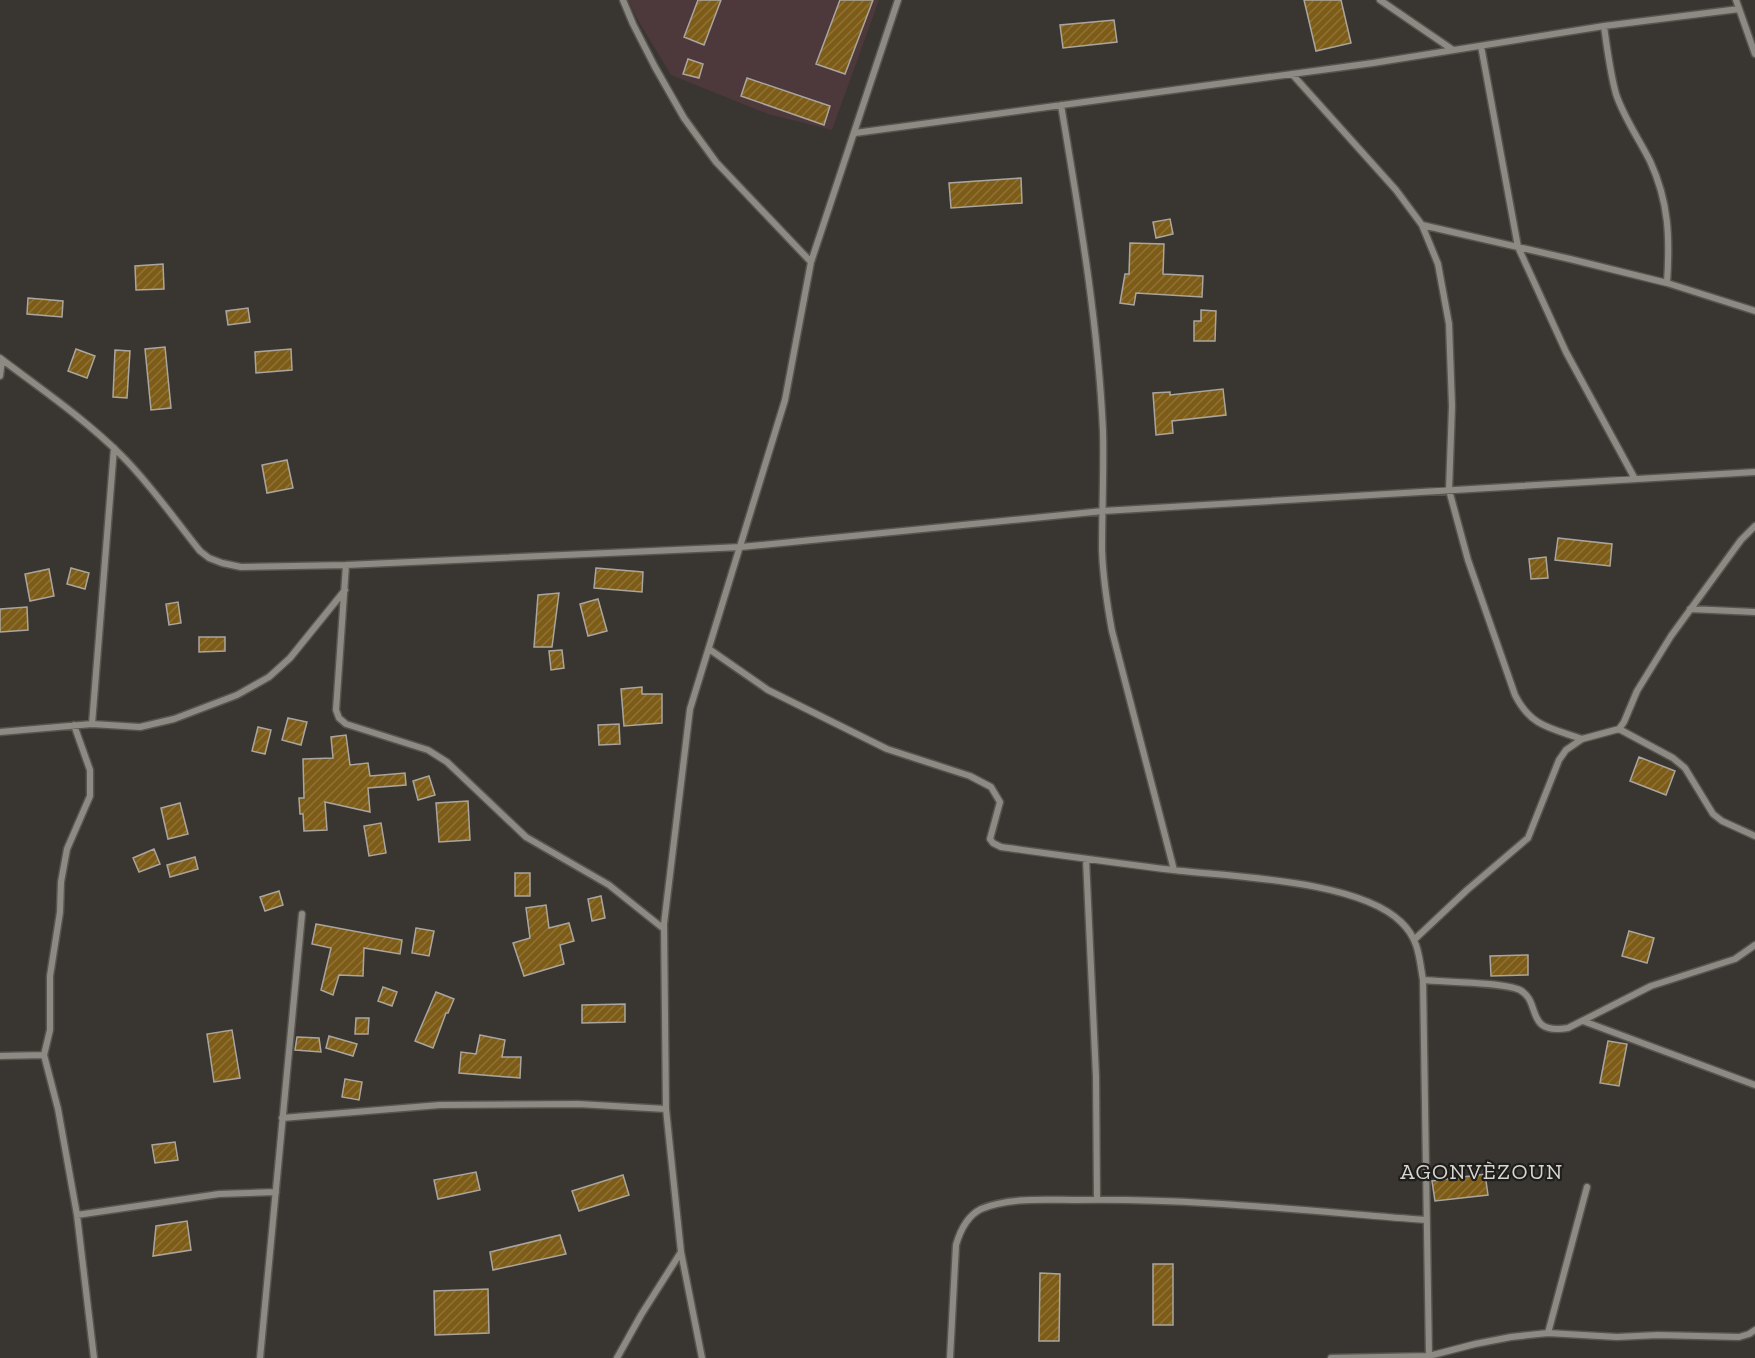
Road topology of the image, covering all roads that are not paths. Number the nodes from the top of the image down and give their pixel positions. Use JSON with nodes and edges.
{"nodes":[{"id":1,"x":623,"y":0,"type":"edge"},
{"id":2,"x":898,"y":0,"type":"edge"},
{"id":3,"x":1380,"y":0,"type":"edge"},
{"id":4,"x":1736,"y":0,"type":"edge"},
{"id":5,"x":1739,"y":9,"type":"junction"},
{"id":6,"x":1604,"y":26,"type":"junction"},
{"id":7,"x":1752,"y":40,"type":"edge"},
{"id":8,"x":1481,"y":45,"type":"junction"},
{"id":9,"x":1454,"y":50,"type":"junction"},
{"id":10,"x":1755,"y":54,"type":"edge"},
{"id":11,"x":1292,"y":74,"type":"junction"},
{"id":12,"x":1061,"y":105,"type":"junction"},
{"id":13,"x":855,"y":133,"type":"junction"},
{"id":14,"x":1422,"y":225,"type":"junction"},
{"id":15,"x":1518,"y":247,"type":"junction"},
{"id":16,"x":811,"y":262,"type":"junction"},
{"id":17,"x":1667,"y":283,"type":"junction"},
{"id":18,"x":1755,"y":311,"type":"edge"},
{"id":19,"x":1,"y":359,"type":"edge"},
{"id":20,"x":0,"y":376,"type":"edge"},
{"id":21,"x":114,"y":448,"type":"junction"},
{"id":22,"x":1755,"y":472,"type":"edge"},
{"id":23,"x":1635,"y":479,"type":"junction"},
{"id":24,"x":1449,"y":490,"type":"junction"},
{"id":25,"x":1103,"y":511,"type":"junction"},
{"id":26,"x":1755,"y":526,"type":"edge"},
{"id":27,"x":741,"y":547,"type":"junction"},
{"id":28,"x":346,"y":565,"type":"junction"},
{"id":29,"x":345,"y":590,"type":"junction"},
{"id":30,"x":1690,"y":609,"type":"junction"},
{"id":31,"x":1755,"y":612,"type":"edge"},
{"id":32,"x":709,"y":649,"type":"junction"},
{"id":33,"x":92,"y":724,"type":"junction"},
{"id":34,"x":74,"y":725,"type":"junction"},
{"id":35,"x":1619,"y":729,"type":"junction"},
{"id":36,"x":0,"y":732,"type":"edge"},
{"id":37,"x":1582,"y":739,"type":"junction"},
{"id":38,"x":1755,"y":836,"type":"edge"},
{"id":39,"x":1086,"y":859,"type":"junction"},
{"id":40,"x":1174,"y":870,"type":"junction"},
{"id":41,"x":302,"y":914,"type":"dead end"},
{"id":42,"x":664,"y":929,"type":"junction"},
{"id":43,"x":1415,"y":939,"type":"junction"},
{"id":44,"x":1755,"y":945,"type":"edge"},
{"id":45,"x":1423,"y":980,"type":"junction"},
{"id":46,"x":1583,"y":1021,"type":"junction"},
{"id":47,"x":44,"y":1055,"type":"junction"},
{"id":48,"x":0,"y":1056,"type":"edge"},
{"id":49,"x":1755,"y":1085,"type":"edge"},
{"id":50,"x":666,"y":1110,"type":"junction"},
{"id":51,"x":282,"y":1118,"type":"junction"},
{"id":52,"x":1587,"y":1187,"type":"dead end"},
{"id":53,"x":276,"y":1192,"type":"junction"},
{"id":54,"x":1097,"y":1199,"type":"junction"},
{"id":55,"x":77,"y":1215,"type":"junction"},
{"id":56,"x":1425,"y":1220,"type":"junction"},
{"id":57,"x":681,"y":1252,"type":"junction"},
{"id":58,"x":1755,"y":1330,"type":"edge"},
{"id":59,"x":1548,"y":1332,"type":"junction"},
{"id":60,"x":1429,"y":1357,"type":"edge"},
{"id":61,"x":94,"y":1358,"type":"edge"},
{"id":62,"x":260,"y":1358,"type":"edge"},
{"id":63,"x":617,"y":1358,"type":"edge"},
{"id":64,"x":702,"y":1358,"type":"edge"},
{"id":65,"x":950,"y":1358,"type":"edge"},
{"id":66,"x":1331,"y":1358,"type":"edge"}],
"edges":[{"from":1,"to":16,"type":"street"},
{"from":2,"to":13,"type":"street"},
{"from":3,"to":9,"type":"street"},
{"from":4,"to":5,"type":"street"},
{"from":5,"to":6,"type":"street"},
{"from":5,"to":7,"type":"street"},
{"from":6,"to":8,"type":"street"},
{"from":6,"to":17,"type":"street"},
{"from":7,"to":10,"type":"street"},
{"from":8,"to":9,"type":"street"},
{"from":8,"to":15,"type":"street"},
{"from":9,"to":11,"type":"street"},
{"from":11,"to":12,"type":"street"},
{"from":11,"to":14,"type":"street"},
{"from":12,"to":13,"type":"street"},
{"from":12,"to":25,"type":"street"},
{"from":13,"to":16,"type":"street"},
{"from":14,"to":15,"type":"street"},
{"from":14,"to":24,"type":"street"},
{"from":15,"to":17,"type":"street"},
{"from":15,"to":23,"type":"street"},
{"from":16,"to":27,"type":"street"},
{"from":17,"to":18,"type":"street"},
{"from":19,"to":20,"type":"street"},
{"from":19,"to":21,"type":"street"},
{"from":21,"to":28,"type":"street"},
{"from":21,"to":33,"type":"street"},
{"from":22,"to":23,"type":"street"},
{"from":23,"to":24,"type":"street"},
{"from":24,"to":25,"type":"street"},
{"from":24,"to":37,"type":"street"},
{"from":25,"to":27,"type":"street"},
{"from":25,"to":40,"type":"street"},
{"from":26,"to":30,"type":"street"},
{"from":27,"to":28,"type":"street"},
{"from":27,"to":32,"type":"street"},
{"from":28,"to":29,"type":"street"},
{"from":29,"to":33,"type":"street"},
{"from":29,"to":42,"type":"street"},
{"from":30,"to":31,"type":"street"},
{"from":30,"to":35,"type":"street"},
{"from":32,"to":39,"type":"street"},
{"from":32,"to":42,"type":"street"},
{"from":33,"to":34,"type":"street"},
{"from":34,"to":36,"type":"street"},
{"from":34,"to":47,"type":"street"},
{"from":35,"to":37,"type":"street"},
{"from":35,"to":38,"type":"street"},
{"from":37,"to":43,"type":"street"},
{"from":39,"to":40,"type":"street"},
{"from":39,"to":54,"type":"street"},
{"from":40,"to":43,"type":"street"},
{"from":41,"to":51,"type":"street"},
{"from":42,"to":50,"type":"street"},
{"from":43,"to":45,"type":"street"},
{"from":44,"to":46,"type":"street"},
{"from":45,"to":46,"type":"street"},
{"from":45,"to":56,"type":"street"},
{"from":46,"to":49,"type":"street"},
{"from":47,"to":48,"type":"street"},
{"from":47,"to":55,"type":"street"},
{"from":50,"to":51,"type":"street"},
{"from":50,"to":57,"type":"street"},
{"from":51,"to":53,"type":"street"},
{"from":52,"to":59,"type":"street"},
{"from":53,"to":55,"type":"street"},
{"from":53,"to":62,"type":"street"},
{"from":54,"to":56,"type":"street"},
{"from":54,"to":65,"type":"street"},
{"from":55,"to":61,"type":"street"},
{"from":56,"to":60,"type":"street"},
{"from":57,"to":63,"type":"street"},
{"from":57,"to":64,"type":"street"},
{"from":58,"to":59,"type":"street"},
{"from":59,"to":60,"type":"street"},
{"from":60,"to":66,"type":"street"}]}
